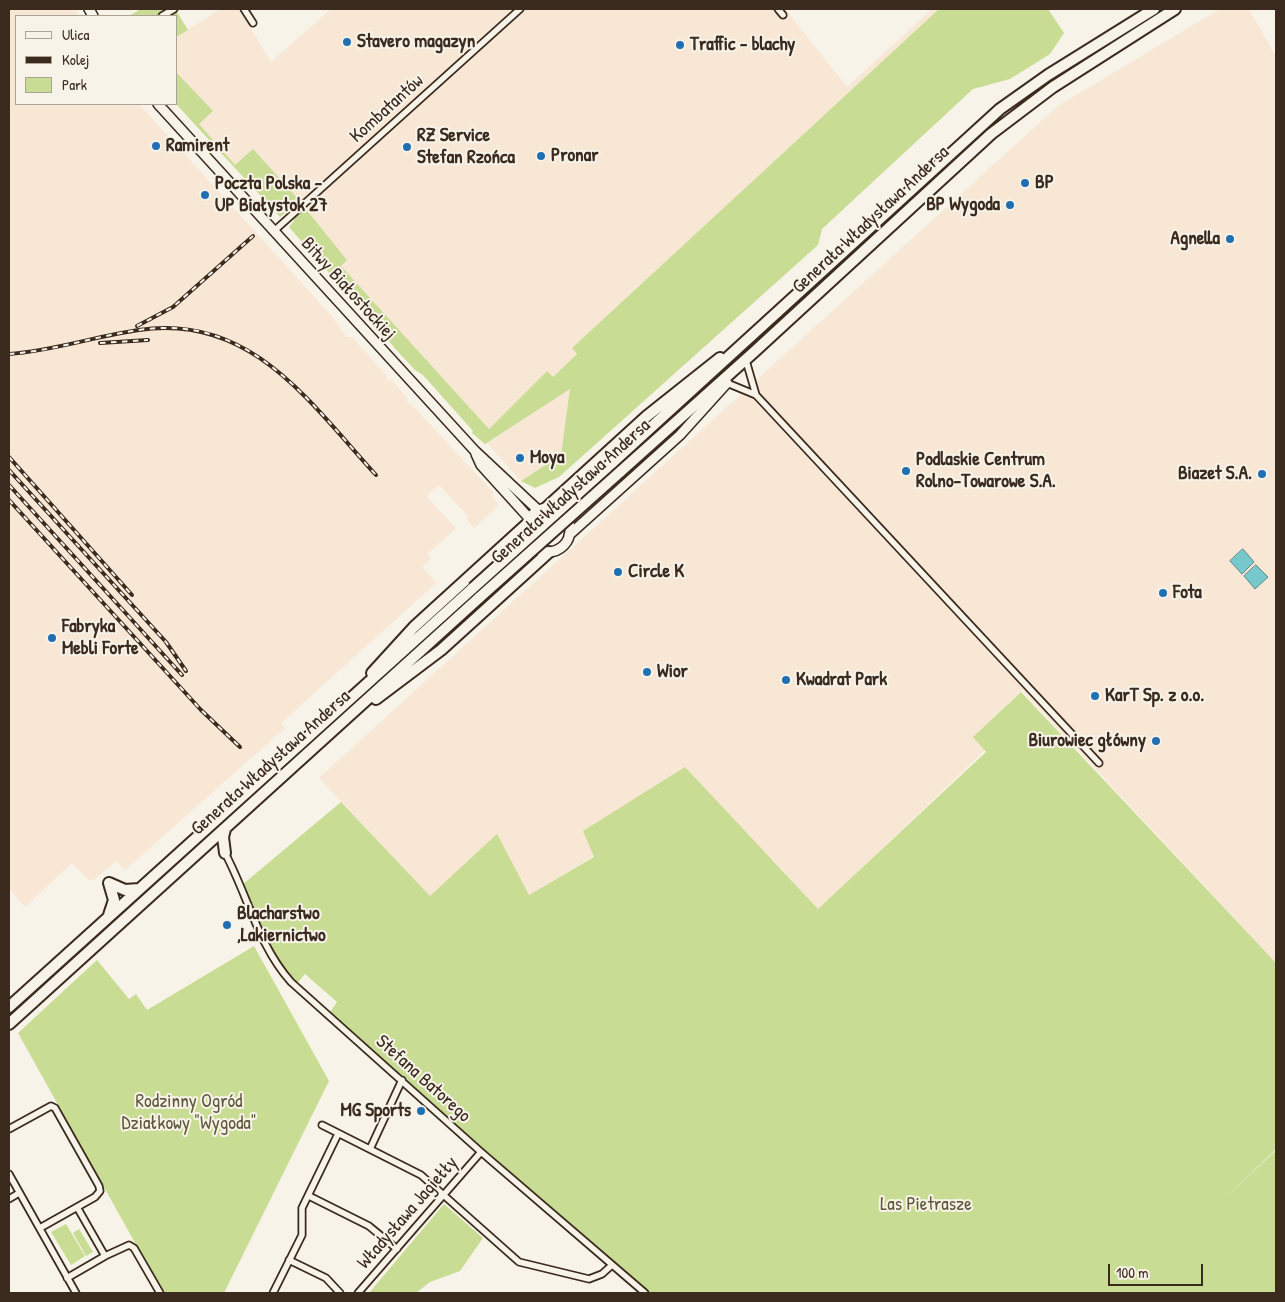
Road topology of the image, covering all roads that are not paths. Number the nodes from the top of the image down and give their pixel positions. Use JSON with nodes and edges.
{"nodes":[{"id":1,"x":244,"y":9,"type":"edge"},
{"id":2,"x":520,"y":9,"type":"edge"},
{"id":3,"x":778,"y":9,"type":"edge"},
{"id":4,"x":1154,"y":9,"type":"edge"},
{"id":5,"x":1175,"y":9,"type":"edge"},
{"id":6,"x":783,"y":14,"type":"dead end"},
{"id":7,"x":254,"y":23,"type":"dead end"},
{"id":8,"x":159,"y":105,"type":"edge"},
{"id":9,"x":274,"y":231,"type":"junction"},
{"id":10,"x":748,"y":341,"type":"junction"},
{"id":11,"x":754,"y":352,"type":"junction"},
{"id":12,"x":747,"y":364,"type":"junction"},
{"id":13,"x":726,"y":383,"type":"junction"},
{"id":14,"x":756,"y":395,"type":"junction"},
{"id":15,"x":475,"y":451,"type":"junction"},
{"id":16,"x":542,"y":509,"type":"junction"},
{"id":17,"x":527,"y":521,"type":"junction"},
{"id":18,"x":569,"y":535,"type":"junction"},
{"id":19,"x":549,"y":552,"type":"junction"},
{"id":20,"x":347,"y":711,"type":"junction"},
{"id":21,"x":1099,"y":763,"type":"dead end"},
{"id":22,"x":225,"y":829,"type":"junction"},
{"id":23,"x":202,"y":848,"type":"junction"},
{"id":24,"x":225,"y":853,"type":"junction"},
{"id":25,"x":139,"y":889,"type":"junction"},
{"id":26,"x":108,"y":917,"type":"junction"},
{"id":27,"x":9,"y":1007,"type":"edge"},
{"id":28,"x":9,"y":1024,"type":"edge"},
{"id":29,"x":402,"y":1080,"type":"junction"},
{"id":30,"x":322,"y":1125,"type":"dead end"},
{"id":31,"x":9,"y":1129,"type":"edge"},
{"id":32,"x":338,"y":1134,"type":"junction"},
{"id":33,"x":370,"y":1149,"type":"junction"},
{"id":34,"x":481,"y":1152,"type":"junction"},
{"id":35,"x":9,"y":1174,"type":"edge"},
{"id":36,"x":19,"y":1193,"type":"junction"},
{"id":37,"x":309,"y":1196,"type":"junction"},
{"id":38,"x":443,"y":1196,"type":"junction"},
{"id":39,"x":9,"y":1199,"type":"edge"},
{"id":40,"x":77,"y":1207,"type":"junction"},
{"id":41,"x":40,"y":1228,"type":"junction"},
{"id":42,"x":397,"y":1249,"type":"junction"},
{"id":43,"x":105,"y":1256,"type":"junction"},
{"id":44,"x":289,"y":1260,"type":"junction"},
{"id":45,"x":612,"y":1264,"type":"junction"},
{"id":46,"x":67,"y":1278,"type":"junction"},
{"id":47,"x":76,"y":1293,"type":"edge"},
{"id":48,"x":160,"y":1293,"type":"edge"},
{"id":49,"x":273,"y":1293,"type":"edge"},
{"id":50,"x":340,"y":1293,"type":"edge"},
{"id":51,"x":358,"y":1293,"type":"edge"},
{"id":52,"x":645,"y":1293,"type":"edge"}],
"edges":[{"from":1,"to":7,"type":"street"},
{"from":2,"to":9,"type":"street","name":"Kombatantów"},
{"from":3,"to":6,"type":"street"},
{"from":4,"to":10,"type":"highway","name":"Generała Władysława Andersa"},
{"from":5,"to":11,"type":"highway","name":"Generała Władysława Andersa"},
{"from":8,"to":9,"type":"street","name":"Bitwy Białostockiej"},
{"from":9,"to":15,"type":"street","name":"Bitwy Białostockiej"},
{"from":10,"to":16,"type":"highway"},
{"from":10,"to":20,"type":"highway","name":"Generała Władysława Andersa","bridge":true},
{"from":11,"to":12,"type":"highway"},
{"from":11,"to":20,"type":"highway","name":"Generała Władysława Andersa","bridge":true},
{"from":12,"to":13,"type":"highway"},
{"from":12,"to":14,"type":"street"},
{"from":13,"to":14,"type":"street"},
{"from":13,"to":18,"type":"street"},
{"from":14,"to":21,"type":"street"},
{"from":15,"to":16,"type":"street","name":"Bitwy Białostockiej"},
{"from":15,"to":17,"type":"street","name":"Bitwy Białostockiej"},
{"from":16,"to":17,"type":"street"},
{"from":16,"to":18,"type":"street"},
{"from":17,"to":19,"type":"street"},
{"from":17,"to":20,"type":"highway"},
{"from":18,"to":19,"type":"street"},
{"from":19,"to":20,"type":"highway"},
{"from":20,"to":22,"type":"highway","name":"Generała Władysława Andersa"},
{"from":20,"to":25,"type":"highway","name":"Generała Władysława Andersa"},
{"from":22,"to":23,"type":"highway","name":"Generała Władysława Andersa"},
{"from":22,"to":24,"type":"highway"},
{"from":23,"to":24,"type":"highway"},
{"from":23,"to":28,"type":"highway","name":"Generała Władysława Andersa"},
{"from":24,"to":29,"type":"street","name":"Stefana Batorego"},
{"from":25,"to":26,"type":"highway","name":"Generała Władysława Andersa"},
{"from":25,"to":26,"type":"highway"},
{"from":26,"to":27,"type":"highway","name":"Generała Władysława Andersa"},
{"from":29,"to":33,"type":"street"},
{"from":29,"to":34,"type":"street","name":"Stefana Batorego"},
{"from":30,"to":32,"type":"street"},
{"from":31,"to":40,"type":"street"},
{"from":32,"to":33,"type":"street"},
{"from":32,"to":37,"type":"street"},
{"from":33,"to":38,"type":"street"},
{"from":34,"to":38,"type":"street","name":"Władysława Jagiełły"},
{"from":34,"to":45,"type":"street","name":"Stefana Batorego"},
{"from":35,"to":36,"type":"street"},
{"from":36,"to":39,"type":"street"},
{"from":36,"to":41,"type":"street"},
{"from":37,"to":42,"type":"street"},
{"from":37,"to":44,"type":"street"},
{"from":38,"to":42,"type":"street","name":"Władysława Jagiełły"},
{"from":38,"to":45,"type":"street"},
{"from":40,"to":41,"type":"street"},
{"from":40,"to":43,"type":"street"},
{"from":41,"to":46,"type":"street"},
{"from":42,"to":51,"type":"street","name":"Władysława Jagiełły"},
{"from":43,"to":46,"type":"street"},
{"from":43,"to":48,"type":"street"},
{"from":44,"to":49,"type":"street"},
{"from":44,"to":50,"type":"street"},
{"from":45,"to":52,"type":"street","name":"Stefana Batorego"},
{"from":46,"to":47,"type":"street"}]}
